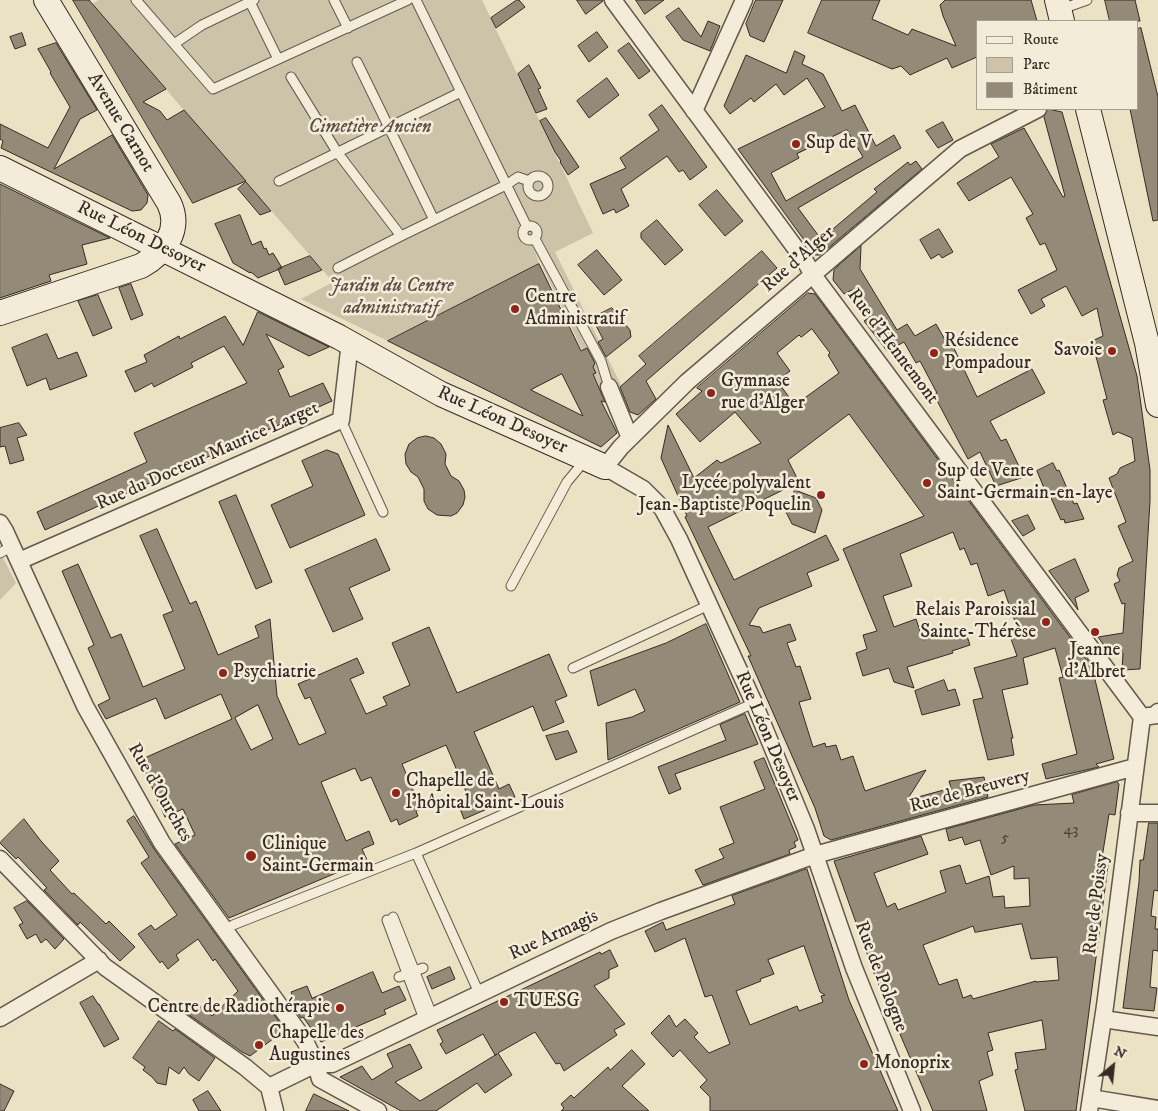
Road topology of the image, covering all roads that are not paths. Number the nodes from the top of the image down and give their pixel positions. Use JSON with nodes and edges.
{"nodes":[{"id":1,"x":46,"y":0,"type":"edge"},
{"id":2,"x":136,"y":0,"type":"edge"},
{"id":3,"x":334,"y":0,"type":"edge"},
{"id":4,"x":408,"y":0,"type":"edge"},
{"id":5,"x":416,"y":0,"type":"edge"},
{"id":6,"x":613,"y":0,"type":"edge"},
{"id":7,"x":744,"y":0,"type":"edge"},
{"id":8,"x":1087,"y":0,"type":"edge"},
{"id":9,"x":251,"y":1,"type":"edge"},
{"id":10,"x":1059,"y":10,"type":"edge"},
{"id":11,"x":348,"y":28,"type":"junction"},
{"id":12,"x":174,"y":44,"type":"junction"},
{"id":13,"x":278,"y":60,"type":"junction"},
{"id":14,"x":357,"y":62,"type":"dead end"},
{"id":15,"x":291,"y":77,"type":"dead end"},
{"id":16,"x":461,"y":92,"type":"junction"},
{"id":17,"x":1036,"y":110,"type":"edge"},
{"id":18,"x":1088,"y":110,"type":"edge"},
{"id":19,"x":694,"y":111,"type":"junction"},
{"id":20,"x":389,"y":127,"type":"junction"},
{"id":21,"x":337,"y":152,"type":"junction"},
{"id":22,"x":0,"y":168,"type":"edge"},
{"id":23,"x":279,"y":181,"type":"dead end"},
{"id":24,"x":529,"y":181,"type":"dead end"},
{"id":25,"x":506,"y":185,"type":"junction"},
{"id":26,"x":434,"y":220,"type":"junction"},
{"id":27,"x":401,"y":236,"type":"junction"},
{"id":28,"x":163,"y":249,"type":"junction"},
{"id":29,"x":338,"y":268,"type":"dead end"},
{"id":30,"x":813,"y":275,"type":"junction"},
{"id":31,"x":0,"y":313,"type":"edge"},
{"id":32,"x":1153,"y":339,"type":"edge"},
{"id":33,"x":350,"y":342,"type":"junction"},
{"id":34,"x":608,"y":387,"type":"joint"},
{"id":35,"x":1158,"y":404,"type":"edge"},
{"id":36,"x":341,"y":420,"type":"junction"},
{"id":37,"x":630,"y":438,"type":"junction"},
{"id":38,"x":596,"y":463,"type":"junction"},
{"id":39,"x":383,"y":512,"type":"dead end"},
{"id":40,"x":0,"y":523,"type":"edge"},
{"id":41,"x":6,"y":550,"type":"edge"},
{"id":42,"x":19,"y":561,"type":"junction"},
{"id":43,"x":511,"y":586,"type":"dead end"},
{"id":44,"x":709,"y":604,"type":"junction"},
{"id":45,"x":573,"y":668,"type":"dead end"},
{"id":46,"x":754,"y":703,"type":"junction"},
{"id":47,"x":1152,"y":714,"type":"edge"},
{"id":48,"x":1135,"y":767,"type":"junction"},
{"id":49,"x":1129,"y":813,"type":"junction"},
{"id":50,"x":1158,"y":813,"type":"edge"},
{"id":51,"x":416,"y":853,"type":"junction"},
{"id":52,"x":815,"y":855,"type":"junction"},
{"id":53,"x":0,"y":859,"type":"edge"},
{"id":54,"x":390,"y":918,"type":"dead end"},
{"id":55,"x":225,"y":930,"type":"junction"},
{"id":56,"x":99,"y":960,"type":"junction"},
{"id":57,"x":478,"y":993,"type":"junction"},
{"id":58,"x":428,"y":1017,"type":"junction"},
{"id":59,"x":0,"y":1018,"type":"edge"},
{"id":60,"x":1103,"y":1019,"type":"junction"},
{"id":61,"x":1158,"y":1027,"type":"edge"},
{"id":62,"x":316,"y":1064,"type":"junction"},
{"id":63,"x":269,"y":1087,"type":"junction"},
{"id":64,"x":1090,"y":1104,"type":"edge"},
{"id":65,"x":1158,"y":1109,"type":"edge"},
{"id":66,"x":275,"y":1111,"type":"edge"},
{"id":67,"x":378,"y":1111,"type":"edge"},
{"id":68,"x":912,"y":1111,"type":"edge"}],
"edges":[{"from":1,"to":28,"type":"street","name":"Avenue Carnot"},
{"from":2,"to":12,"type":"lane"},
{"from":3,"to":11,"type":"lane"},
{"from":4,"to":11,"type":"lane"},
{"from":5,"to":16,"type":"lane"},
{"from":6,"to":19,"type":"street","name":"Rue d'Hennemont"},
{"from":7,"to":19,"type":"street"},
{"from":8,"to":10,"type":"lane"},
{"from":9,"to":12,"type":"lane"},
{"from":9,"to":13,"type":"lane"},
{"from":11,"to":13,"type":"lane"},
{"from":12,"to":13,"type":"lane"},
{"from":14,"to":20,"type":"lane"},
{"from":15,"to":21,"type":"lane"},
{"from":16,"to":20,"type":"lane"},
{"from":16,"to":25,"type":"lane"},
{"from":17,"to":30,"type":"street","name":"Rue d'Alger"},
{"from":18,"to":32,"type":"street"},
{"from":19,"to":30,"type":"street","name":"Rue d'Hennemont"},
{"from":20,"to":21,"type":"lane"},
{"from":20,"to":26,"type":"lane"},
{"from":21,"to":23,"type":"lane"},
{"from":21,"to":27,"type":"lane"},
{"from":22,"to":28,"type":"street","name":"Rue Léon Desoyer"},
{"from":24,"to":25,"type":"lane"},
{"from":25,"to":26,"type":"lane"},
{"from":25,"to":34,"type":"lane"},
{"from":26,"to":27,"type":"lane"},
{"from":27,"to":29,"type":"lane"},
{"from":28,"to":31,"type":"street"},
{"from":28,"to":33,"type":"street","name":"Rue Léon Desoyer"},
{"from":30,"to":37,"type":"street","name":"Rue d'Alger"},
{"from":30,"to":47,"type":"street","name":"Rue d'Hennemont"},
{"from":32,"to":35,"type":"street"},
{"from":33,"to":36,"type":"street","name":"Rue du Docteur Maurice Larget"},
{"from":33,"to":38,"type":"street","name":"Rue Léon Desoyer"},
{"from":34,"to":37,"type":"street"},
{"from":36,"to":39,"type":"lane"},
{"from":36,"to":42,"type":"street","name":"Rue du Docteur Maurice Larget"},
{"from":37,"to":38,"type":"street","name":"Rue d'Alger"},
{"from":38,"to":43,"type":"lane"},
{"from":38,"to":44,"type":"street","name":"Rue Léon Desoyer"},
{"from":40,"to":41,"type":"street","name":"Rue d'Ourches"},
{"from":41,"to":42,"type":"street","name":"Rue d'Ourches"},
{"from":42,"to":55,"type":"street","name":"Rue d'Ourches"},
{"from":44,"to":45,"type":"lane"},
{"from":44,"to":46,"type":"street","name":"Rue Léon Desoyer"},
{"from":46,"to":51,"type":"lane"},
{"from":46,"to":52,"type":"street","name":"Rue Léon Desoyer"},
{"from":47,"to":48,"type":"street","name":"Rue de Poissy"},
{"from":48,"to":49,"type":"street","name":"Rue de Poissy"},
{"from":48,"to":52,"type":"street","name":"Rue de Breuvery"},
{"from":49,"to":50,"type":"street"},
{"from":49,"to":60,"type":"street","name":"Rue de Poissy"},
{"from":51,"to":55,"type":"lane"},
{"from":51,"to":57,"type":"lane"},
{"from":52,"to":57,"type":"street","name":"Rue Armagis"},
{"from":52,"to":68,"type":"street","name":"Rue de Pologne"},
{"from":53,"to":56,"type":"street"},
{"from":54,"to":58,"type":"lane"},
{"from":55,"to":62,"type":"street","name":"Rue d'Ourches"},
{"from":56,"to":59,"type":"street"},
{"from":56,"to":63,"type":"street"},
{"from":57,"to":58,"type":"street","name":"Rue Armagis"},
{"from":58,"to":62,"type":"street","name":"Rue Armagis"},
{"from":60,"to":61,"type":"street"},
{"from":60,"to":64,"type":"street","name":"Rue de Poissy"},
{"from":62,"to":63,"type":"street","name":"Rue Armagis"},
{"from":62,"to":67,"type":"street","name":"Rue d'Ourches"},
{"from":63,"to":66,"type":"street"},
{"from":64,"to":65,"type":"street"}]}
